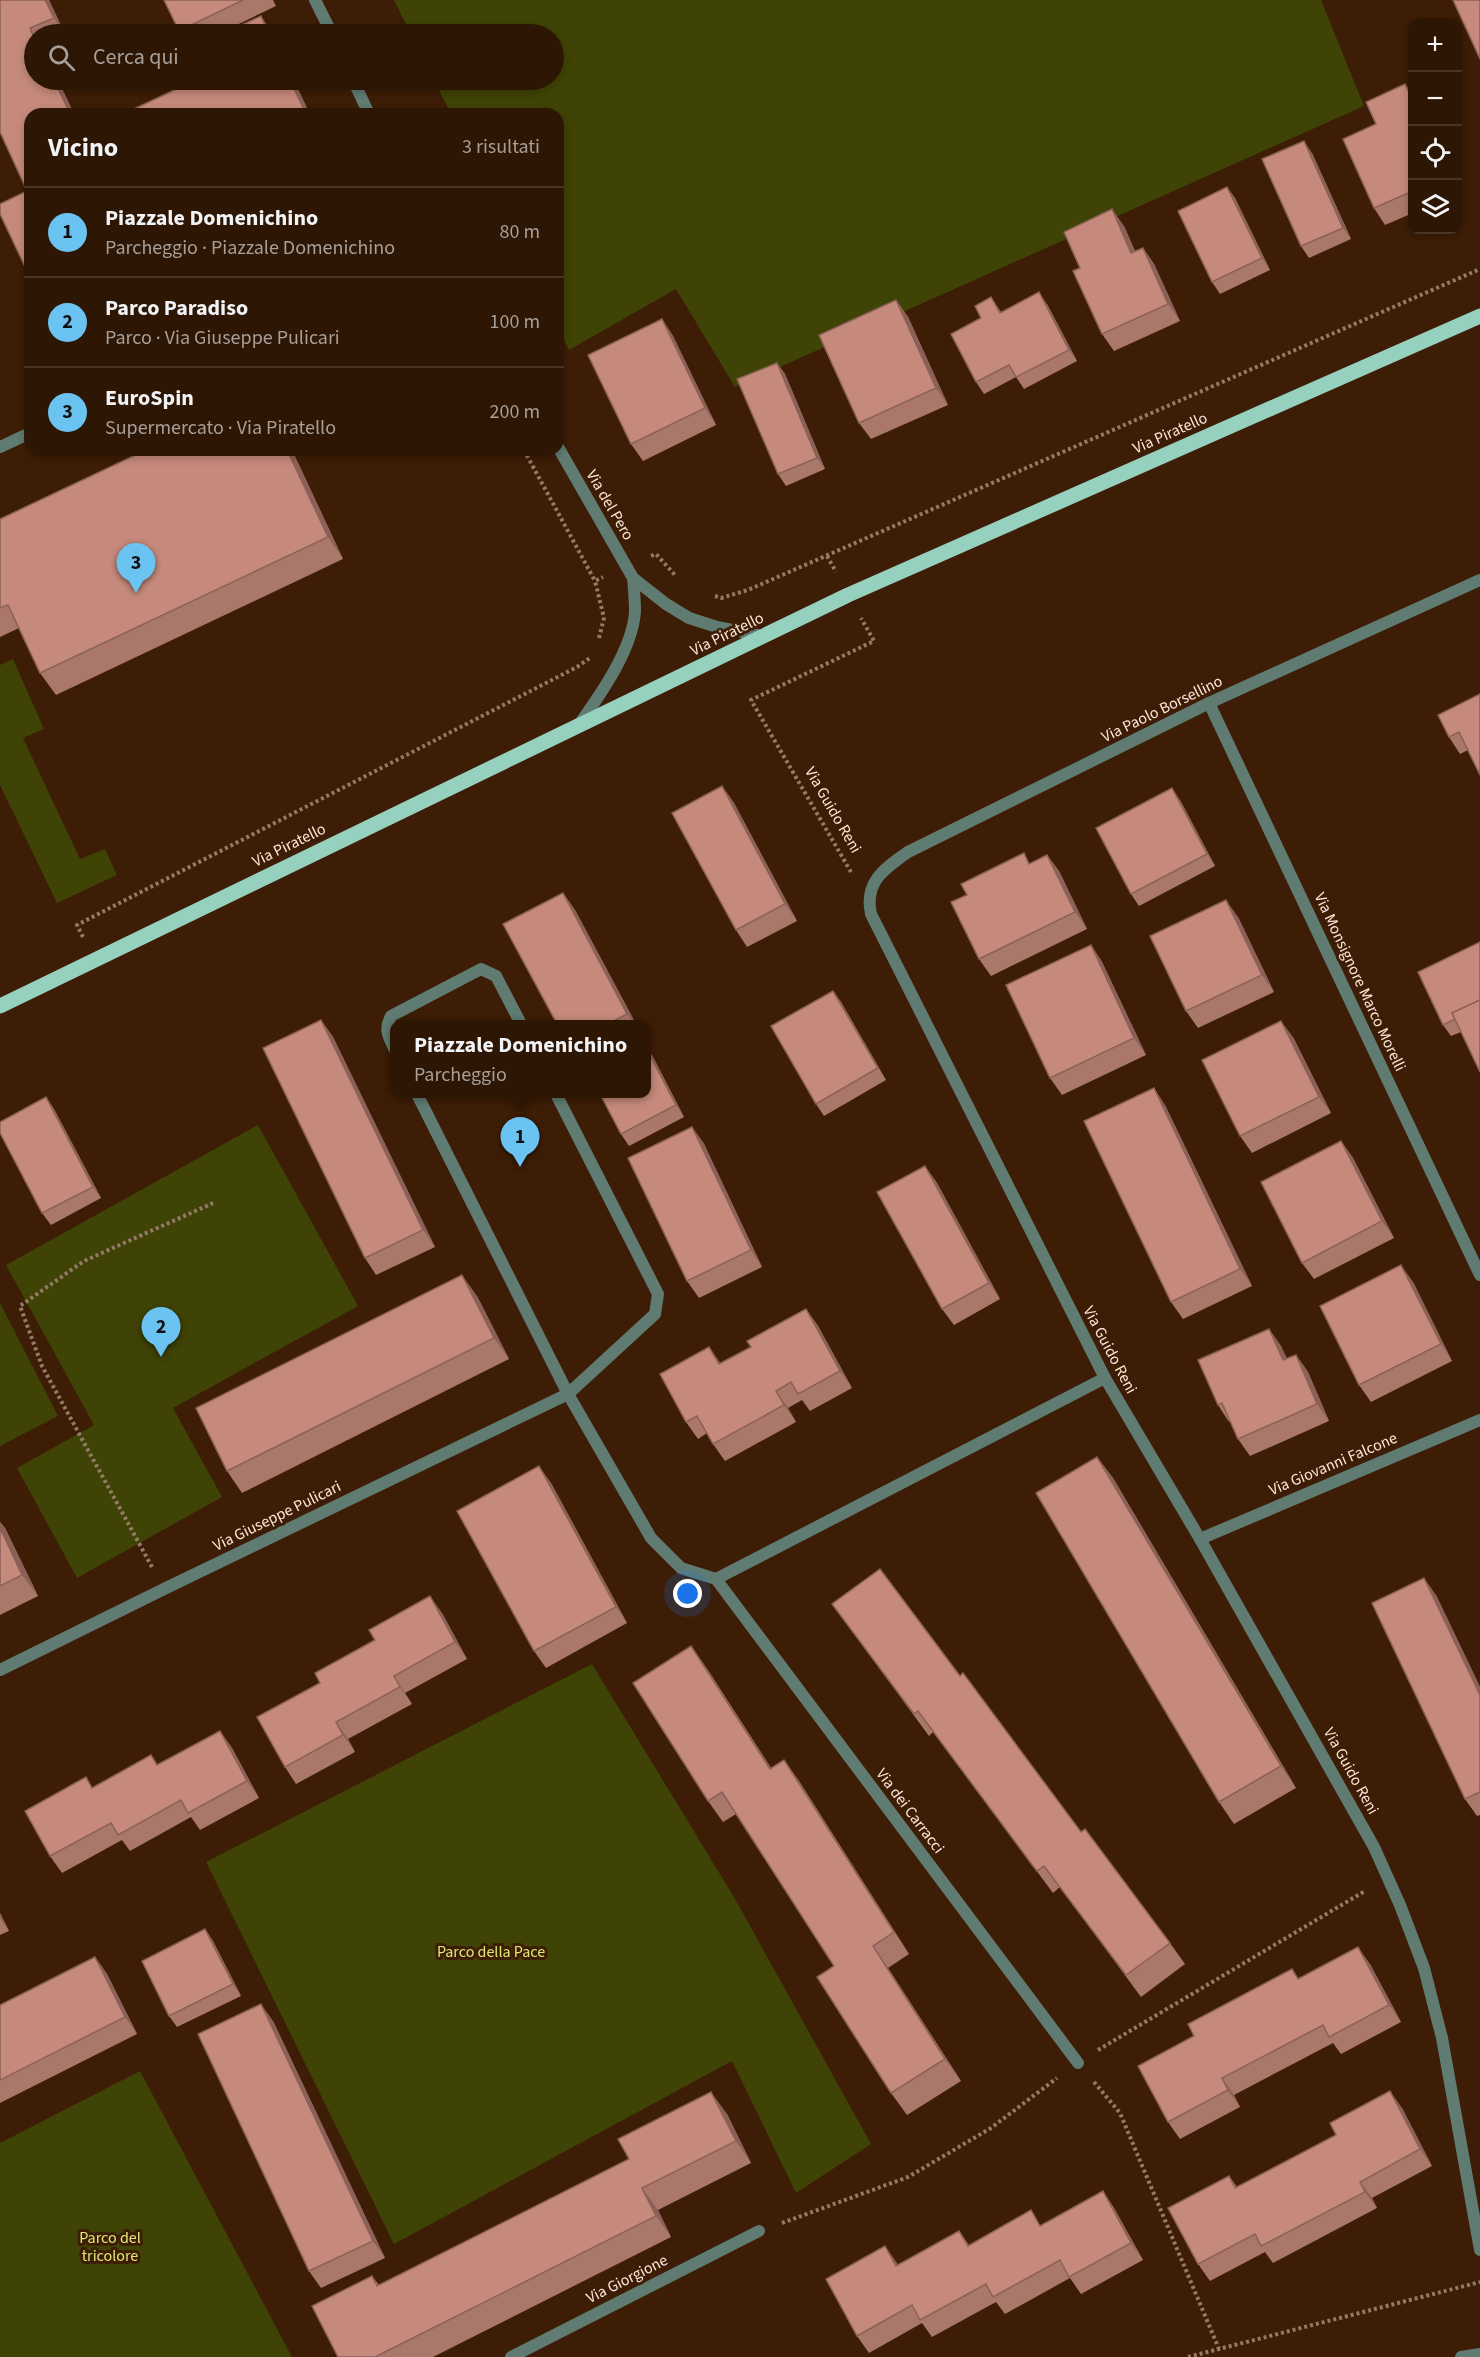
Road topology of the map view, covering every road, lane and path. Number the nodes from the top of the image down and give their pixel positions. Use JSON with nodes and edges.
{"nodes":[{"id":1,"x":315,"y":0,"type":"edge"},
{"id":2,"x":327,"y":24,"type":"edge"},
{"id":3,"x":358,"y":90,"type":"edge"},
{"id":4,"x":366,"y":108,"type":"edge"},
{"id":5,"x":1480,"y":269,"type":"edge"},
{"id":6,"x":1480,"y":316,"type":"edge"},
{"id":7,"x":24,"y":436,"type":"edge"},
{"id":8,"x":0,"y":447,"type":"edge"},
{"id":9,"x":527,"y":456,"type":"edge"},
{"id":10,"x":563,"y":456,"type":"edge"},
{"id":11,"x":826,"y":556,"type":"junction"},
{"id":12,"x":626,"y":567,"type":"junction"},
{"id":13,"x":676,"y":577,"type":"dead end"},
{"id":14,"x":633,"y":578,"type":"junction"},
{"id":15,"x":1480,"y":580,"type":"edge"},
{"id":16,"x":595,"y":581,"type":"junction"},
{"id":17,"x":848,"y":595,"type":"junction"},
{"id":18,"x":710,"y":596,"type":"dead end"},
{"id":19,"x":764,"y":636,"type":"junction"},
{"id":20,"x":597,"y":644,"type":"dead end"},
{"id":21,"x":594,"y":650,"type":"dead end"},
{"id":22,"x":1209,"y":703,"type":"junction"},
{"id":23,"x":578,"y":726,"type":"junction"},
{"id":24,"x":870,"y":887,"type":"junction"},
{"id":25,"x":95,"y":959,"type":"junction"},
{"id":26,"x":0,"y":1006,"type":"edge"},
{"id":27,"x":519,"y":1020,"type":"edge"},
{"id":28,"x":390,"y":1039,"type":"edge"},
{"id":29,"x":419,"y":1098,"type":"edge"},
{"id":30,"x":558,"y":1098,"type":"edge"},
{"id":31,"x":213,"y":1203,"type":"dead end"},
{"id":32,"x":1480,"y":1275,"type":"edge"},
{"id":33,"x":1105,"y":1378,"type":"junction"},
{"id":34,"x":568,"y":1394,"type":"junction"},
{"id":35,"x":1480,"y":1420,"type":"edge"},
{"id":36,"x":1200,"y":1539,"type":"junction"},
{"id":37,"x":716,"y":1579,"type":"junction"},
{"id":38,"x":164,"y":1589,"type":"junction"},
{"id":39,"x":0,"y":1670,"type":"edge"},
{"id":40,"x":1388,"y":1878,"type":"junction"},
{"id":41,"x":1078,"y":2063,"type":"junction"},
{"id":42,"x":759,"y":2231,"type":"joint"},
{"id":43,"x":1480,"y":2250,"type":"edge"},
{"id":44,"x":1480,"y":2282,"type":"edge"},
{"id":45,"x":1219,"y":2349,"type":"junction"},
{"id":46,"x":1480,"y":2354,"type":"edge"},
{"id":47,"x":511,"y":2357,"type":"edge"},
{"id":48,"x":1188,"y":2357,"type":"edge"},
{"id":49,"x":1461,"y":2357,"type":"edge"}],
"edges":[{"from":1,"to":2,"type":"street"},
{"from":3,"to":4,"type":"street"},
{"from":5,"to":11,"type":"path"},
{"from":6,"to":17,"type":"main road","name":"Via Piratello"},
{"from":7,"to":8,"type":"street"},
{"from":9,"to":16,"type":"path"},
{"from":10,"to":12,"type":"street","name":"Via del Pero"},
{"from":11,"to":17,"type":"path","name":"Via Guido Reni"},
{"from":11,"to":18,"type":"path"},
{"from":12,"to":13,"type":"path"},
{"from":12,"to":14,"type":"street","name":"Via del Pero"},
{"from":12,"to":16,"type":"path"},
{"from":14,"to":19,"type":"street","name":"Via del Pero"},
{"from":14,"to":23,"type":"street","name":"Via del Pero"},
{"from":15,"to":22,"type":"street","name":"Via Paolo Borsellino"},
{"from":16,"to":20,"type":"path"},
{"from":17,"to":19,"type":"main road","name":"Via Piratello"},
{"from":17,"to":24,"type":"path","name":"Via Guido Reni"},
{"from":19,"to":23,"type":"main road","name":"Via Piratello"},
{"from":21,"to":25,"type":"path"},
{"from":22,"to":24,"type":"street","name":"Via Paolo Borsellino"},
{"from":22,"to":32,"type":"street","name":"Via Monsignore Marco Morelli"},
{"from":23,"to":25,"type":"main road","name":"Via Piratello"},
{"from":24,"to":33,"type":"street","name":"Via Guido Reni"},
{"from":25,"to":26,"type":"main road","name":"Via Piratello"},
{"from":27,"to":28,"type":"street"},
{"from":29,"to":34,"type":"street"},
{"from":30,"to":34,"type":"street","name":"Via Giuseppe Pulicari"},
{"from":31,"to":38,"type":"path"},
{"from":33,"to":36,"type":"street","name":"Via Guido Reni"},
{"from":33,"to":37,"type":"street"},
{"from":34,"to":37,"type":"street"},
{"from":34,"to":38,"type":"street","name":"Via Giuseppe Pulicari"},
{"from":35,"to":36,"type":"street","name":"Via Giovanni Falcone"},
{"from":36,"to":40,"type":"street","name":"Via Guido Reni"},
{"from":37,"to":41,"type":"street","name":"Via dei Carracci"},
{"from":38,"to":39,"type":"street","name":"Via Giuseppe Pulicari"},
{"from":40,"to":41,"type":"path"},
{"from":40,"to":43,"type":"street","name":"Via Guido Reni"},
{"from":41,"to":42,"type":"path"},
{"from":41,"to":45,"type":"path"},
{"from":42,"to":47,"type":"street","name":"Via Giorgione"},
{"from":44,"to":45,"type":"path"},
{"from":45,"to":48,"type":"path"},
{"from":46,"to":49,"type":"street"}]}
